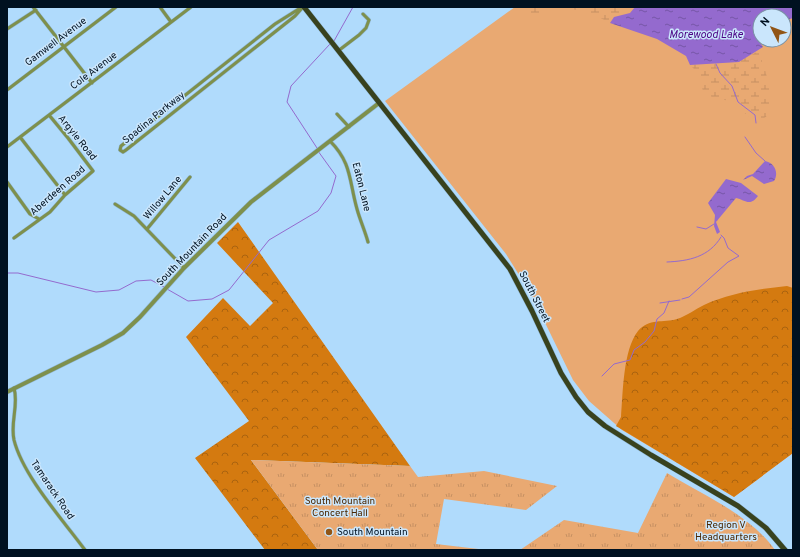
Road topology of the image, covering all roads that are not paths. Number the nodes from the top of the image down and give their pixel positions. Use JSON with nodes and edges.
{"nodes":[{"id":1,"x":33,"y":7,"type":"edge"},
{"id":2,"x":116,"y":7,"type":"edge"},
{"id":3,"x":160,"y":7,"type":"edge"},
{"id":4,"x":191,"y":7,"type":"edge"},
{"id":5,"x":303,"y":7,"type":"edge"},
{"id":6,"x":36,"y":10,"type":"junction"},
{"id":7,"x":363,"y":14,"type":"dead end"},
{"id":8,"x":171,"y":22,"type":"junction"},
{"id":9,"x":7,"y":29,"type":"edge"},
{"id":10,"x":248,"y":45,"type":"junction"},
{"id":11,"x":64,"y":47,"type":"junction"},
{"id":12,"x":252,"y":50,"type":"junction"},
{"id":13,"x":338,"y":51,"type":"junction"},
{"id":14,"x":205,"y":79,"type":"junction"},
{"id":15,"x":92,"y":83,"type":"junction"},
{"id":16,"x":209,"y":84,"type":"junction"},
{"id":17,"x":7,"y":90,"type":"edge"},
{"id":18,"x":379,"y":103,"type":"junction"},
{"id":19,"x":337,"y":114,"type":"dead end"},
{"id":20,"x":49,"y":115,"type":"junction"},
{"id":21,"x":349,"y":127,"type":"junction"},
{"id":22,"x":20,"y":137,"type":"junction"},
{"id":23,"x":330,"y":141,"type":"junction"},
{"id":24,"x":7,"y":147,"type":"edge"},
{"id":25,"x":94,"y":171,"type":"joint"},
{"id":26,"x":190,"y":177,"type":"dead end"},
{"id":27,"x":7,"y":182,"type":"edge"},
{"id":28,"x":65,"y":195,"type":"junction"},
{"id":29,"x":115,"y":204,"type":"dead end"},
{"id":30,"x":39,"y":219,"type":"junction"},
{"id":31,"x":147,"y":229,"type":"junction"},
{"id":32,"x":14,"y":238,"type":"dead end"},
{"id":33,"x":368,"y":242,"type":"dead end"},
{"id":34,"x":184,"y":268,"type":"junction"},
{"id":35,"x":14,"y":388,"type":"junction"},
{"id":36,"x":7,"y":392,"type":"edge"},
{"id":37,"x":85,"y":550,"type":"edge"},
{"id":38,"x":785,"y":550,"type":"edge"}],
"edges":[{"from":1,"to":6,"type":"street"},
{"from":2,"to":11,"type":"street","name":"Gamwell Avenue"},
{"from":3,"to":8,"type":"street"},
{"from":4,"to":8,"type":"street","name":"Cole Avenue"},
{"from":5,"to":10,"type":"street","name":"Spadina Parkway"},
{"from":5,"to":12,"type":"street","name":"Spadina Parkway"},
{"from":5,"to":13,"type":"highway","name":"South Street"},
{"from":6,"to":9,"type":"street"},
{"from":6,"to":11,"type":"street"},
{"from":7,"to":13,"type":"street"},
{"from":8,"to":15,"type":"street","name":"Cole Avenue"},
{"from":10,"to":12,"type":"street"},
{"from":10,"to":14,"type":"street","name":"Spadina Parkway"},
{"from":11,"to":15,"type":"street"},
{"from":11,"to":17,"type":"street","name":"Gamwell Avenue"},
{"from":12,"to":16,"type":"street","name":"Spadina Parkway"},
{"from":13,"to":18,"type":"highway","name":"South Street"},
{"from":14,"to":16,"type":"street"},
{"from":14,"to":16,"type":"street","name":"Spadina Parkway"},
{"from":15,"to":20,"type":"street","name":"Cole Avenue"},
{"from":18,"to":21,"type":"street","name":"South Mountain Road"},
{"from":18,"to":38,"type":"highway","name":"South Street"},
{"from":19,"to":21,"type":"street"},
{"from":20,"to":22,"type":"street","name":"Cole Avenue"},
{"from":20,"to":25,"type":"street","name":"Argyle Road"},
{"from":21,"to":23,"type":"street","name":"South Mountain Road"},
{"from":22,"to":24,"type":"street","name":"Cole Avenue"},
{"from":22,"to":28,"type":"street"},
{"from":23,"to":33,"type":"street","name":"Eaton Lane"},
{"from":23,"to":34,"type":"street","name":"South Mountain Road"},
{"from":25,"to":28,"type":"street","name":"Aberdeen Road"},
{"from":26,"to":31,"type":"street","name":"Willow Lane"},
{"from":27,"to":30,"type":"street"},
{"from":28,"to":30,"type":"street","name":"Aberdeen Road"},
{"from":29,"to":31,"type":"street"},
{"from":30,"to":32,"type":"street","name":"Aberdeen Road"},
{"from":31,"to":34,"type":"street"},
{"from":34,"to":35,"type":"street","name":"South Mountain Road"},
{"from":35,"to":36,"type":"street","name":"South Mountain Road"},
{"from":35,"to":37,"type":"street","name":"Tamarack Road"}]}
